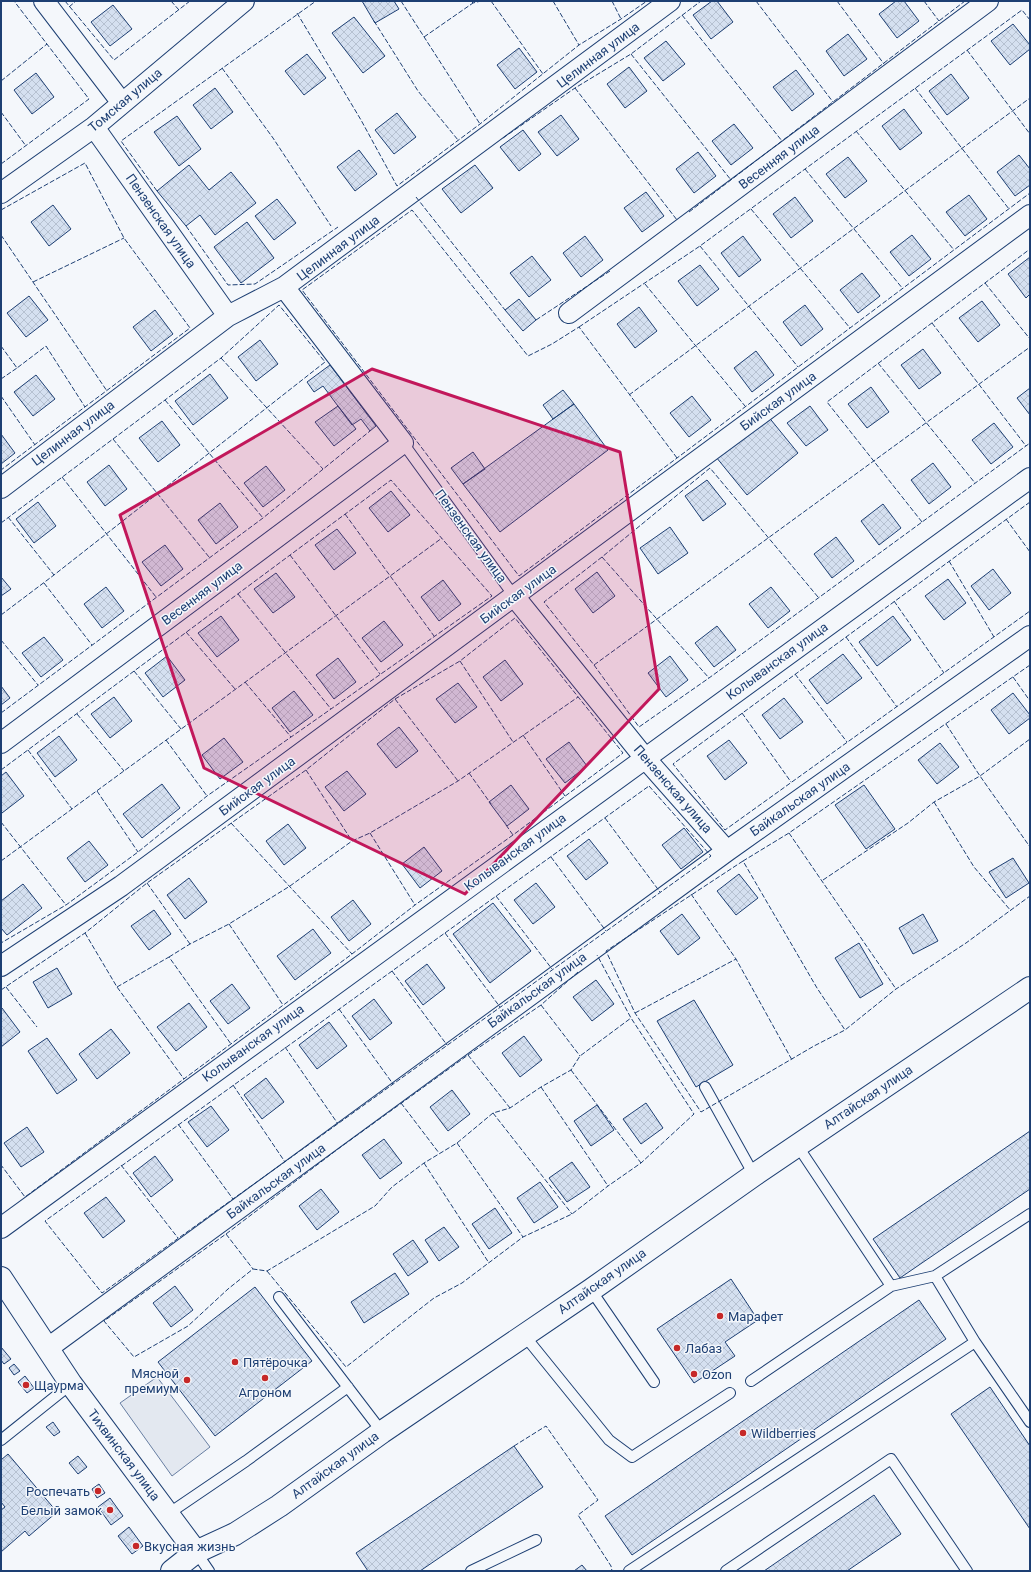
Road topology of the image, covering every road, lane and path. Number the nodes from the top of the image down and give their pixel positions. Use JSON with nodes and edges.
{"nodes":[{"id":1,"x":44,"y":1,"type":"edge"},
{"id":2,"x":244,"y":1,"type":"edge"},
{"id":3,"x":670,"y":1,"type":"edge"},
{"id":4,"x":988,"y":1,"type":"edge"},
{"id":5,"x":122,"y":103,"type":"junction"},
{"id":6,"x":94,"y":127,"type":"junction"},
{"id":7,"x":1,"y":193,"type":"edge"},
{"id":8,"x":1030,"y":215,"type":"edge"},
{"id":9,"x":284,"y":287,"type":"junction"},
{"id":10,"x":569,"y":314,"type":"dead end"},
{"id":11,"x":228,"y":316,"type":"junction"},
{"id":12,"x":403,"y":442,"type":"junction"},
{"id":13,"x":1030,"y":478,"type":"edge"},
{"id":14,"x":1,"y":488,"type":"edge"},
{"id":15,"x":514,"y":596,"type":"junction"},
{"id":16,"x":1030,"y":636,"type":"edge"},
{"id":17,"x":1,"y":743,"type":"edge"},
{"id":18,"x":644,"y":757,"type":"junction"},
{"id":19,"x":727,"y":851,"type":"junction"},
{"id":20,"x":1,"y":966,"type":"edge"},
{"id":21,"x":1030,"y":988,"type":"edge"},
{"id":22,"x":705,"y":1087,"type":"dead end"},
{"id":23,"x":797,"y":1145,"type":"junction"},
{"id":24,"x":754,"y":1174,"type":"junction"},
{"id":25,"x":1030,"y":1214,"type":"edge"},
{"id":26,"x":1,"y":1228,"type":"edge"},
{"id":27,"x":935,"y":1276,"type":"junction"},
{"id":28,"x":1,"y":1278,"type":"edge"},
{"id":29,"x":891,"y":1286,"type":"junction"},
{"id":30,"x":590,"y":1290,"type":"junction"},
{"id":31,"x":279,"y":1297,"type":"dead end"},
{"id":32,"x":524,"y":1335,"type":"junction"},
{"id":33,"x":975,"y":1342,"type":"junction"},
{"id":34,"x":48,"y":1348,"type":"junction"},
{"id":35,"x":751,"y":1381,"type":"dead end"},
{"id":36,"x":654,"y":1382,"type":"dead end"},
{"id":37,"x":71,"y":1384,"type":"junction"},
{"id":38,"x":348,"y":1387,"type":"junction"},
{"id":39,"x":730,"y":1394,"type":"dead end"},
{"id":40,"x":1030,"y":1422,"type":"edge"},
{"id":41,"x":382,"y":1432,"type":"junction"},
{"id":42,"x":1,"y":1440,"type":"edge"},
{"id":43,"x":168,"y":1514,"type":"junction"},
{"id":44,"x":536,"y":1540,"type":"dead end"},
{"id":45,"x":196,"y":1552,"type":"junction"},
{"id":46,"x":172,"y":1571,"type":"edge"},
{"id":47,"x":209,"y":1571,"type":"edge"},
{"id":48,"x":470,"y":1571,"type":"edge"},
{"id":49,"x":628,"y":1571,"type":"edge"},
{"id":50,"x":726,"y":1571,"type":"edge"},
{"id":51,"x":967,"y":1571,"type":"edge"}],
"edges":[{"from":1,"to":5,"type":"street"},
{"from":2,"to":5,"type":"street","name":"Томская улица"},
{"from":3,"to":9,"type":"street","name":"Целинная улица"},
{"from":4,"to":10,"type":"street","name":"Весенняя улица"},
{"from":5,"to":6,"type":"street","name":"Томская улица"},
{"from":6,"to":7,"type":"street","name":"Томская улица"},
{"from":6,"to":11,"type":"street","name":"Пензенская улица"},
{"from":8,"to":15,"type":"street","name":"Бийская улица"},
{"from":9,"to":11,"type":"street","name":"Целинная улица"},
{"from":9,"to":12,"type":"street","name":"Пензенская улица"},
{"from":11,"to":14,"type":"street","name":"Целинная улица"},
{"from":12,"to":15,"type":"lane","name":"Пензенская улица"},
{"from":12,"to":17,"type":"street","name":"Весенняя улица"},
{"from":13,"to":18,"type":"street","name":"Колыванская улица"},
{"from":15,"to":18,"type":"street","name":"Пензенская улица"},
{"from":15,"to":20,"type":"street","name":"Бийская улица"},
{"from":16,"to":19,"type":"street","name":"Байкальская улица"},
{"from":18,"to":19,"type":"street","name":"Пензенская улица"},
{"from":18,"to":26,"type":"street","name":"Колыванская улица"},
{"from":19,"to":34,"type":"street","name":"Байкальская улица"},
{"from":21,"to":23,"type":"main road","name":"Алтайская улица"},
{"from":22,"to":24,"type":"lane"},
{"from":23,"to":24,"type":"main road","name":"Алтайская улица"},
{"from":23,"to":29,"type":"lane"},
{"from":24,"to":30,"type":"main road","name":"Алтайская улица"},
{"from":25,"to":27,"type":"lane"},
{"from":27,"to":29,"type":"lane"},
{"from":27,"to":33,"type":"lane"},
{"from":28,"to":34,"type":"main road","name":"Тихвинская улица"},
{"from":29,"to":35,"type":"lane"},
{"from":30,"to":32,"type":"main road","name":"Алтайская улица"},
{"from":30,"to":36,"type":"lane"},
{"from":31,"to":38,"type":"lane"},
{"from":32,"to":39,"type":"lane"},
{"from":32,"to":41,"type":"main road","name":"Алтайская улица"},
{"from":33,"to":40,"type":"lane"},
{"from":33,"to":49,"type":"lane"},
{"from":34,"to":37,"type":"main road","name":"Тихвинская улица"},
{"from":37,"to":42,"type":"lane"},
{"from":37,"to":43,"type":"main road","name":"Тихвинская улица"},
{"from":38,"to":41,"type":"lane"},
{"from":38,"to":43,"type":"lane"},
{"from":41,"to":45,"type":"main road","name":"Алтайская улица"},
{"from":43,"to":45,"type":"main road","name":"Тихвинская улица"},
{"from":44,"to":48,"type":"lane"},
{"from":45,"to":46,"type":"main road","name":"Алтайская улица"},
{"from":45,"to":47,"type":"lane","name":"Тихвинская улица"},
{"from":50,"to":51,"type":"lane"}]}
